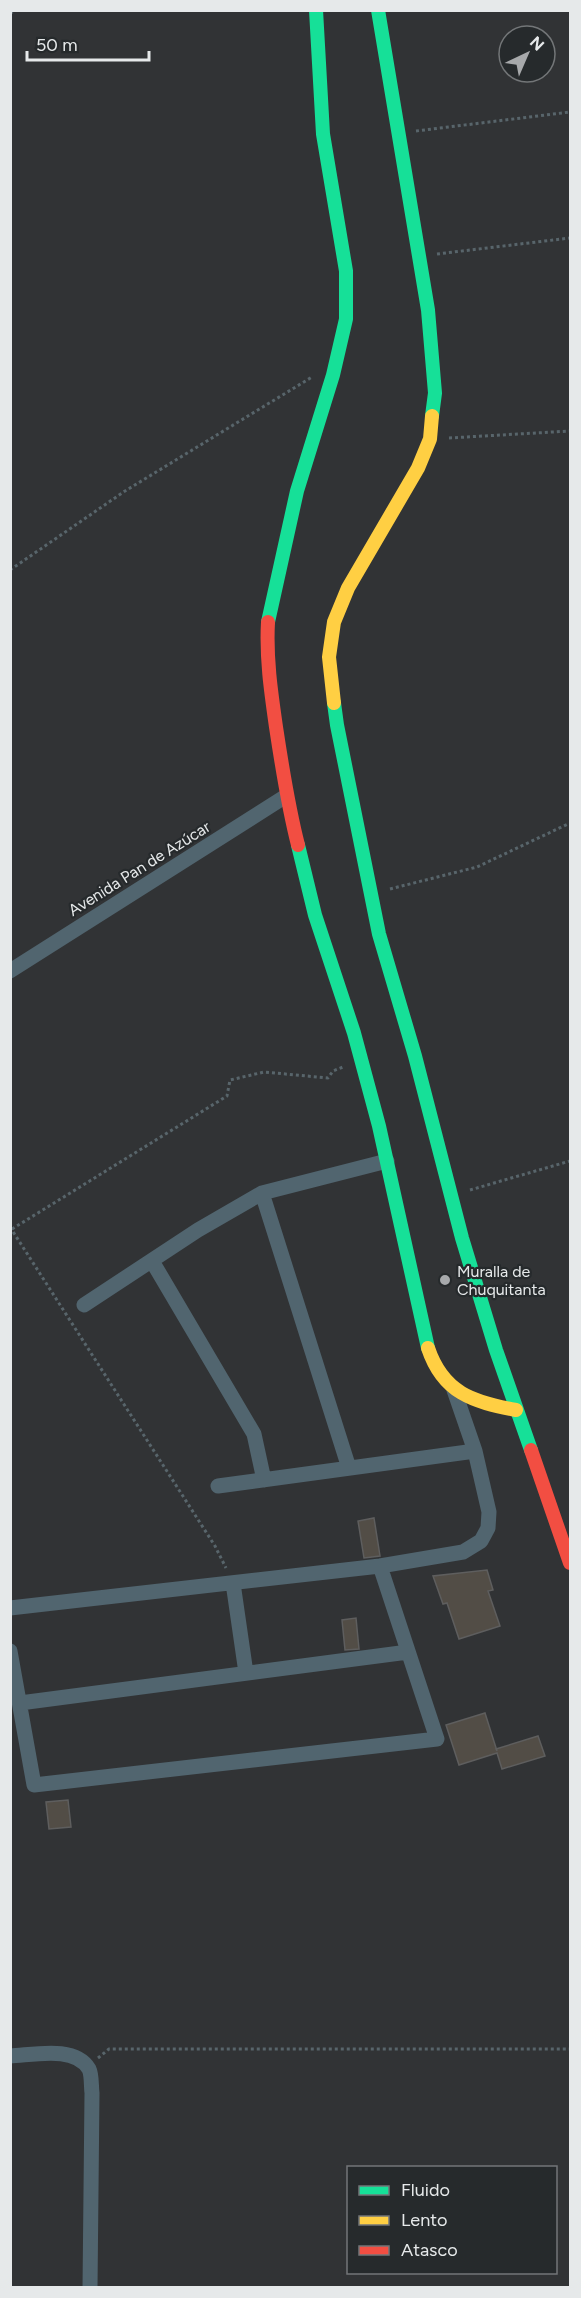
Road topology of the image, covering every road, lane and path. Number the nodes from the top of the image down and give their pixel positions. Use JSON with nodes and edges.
{"nodes":[{"id":1,"x":17,"y":10,"type":"edge"},
{"id":2,"x":316,"y":10,"type":"edge"},
{"id":3,"x":378,"y":10,"type":"edge"},
{"id":4,"x":10,"y":13,"type":"edge"},
{"id":5,"x":570,"y":112,"type":"edge"},
{"id":6,"x":400,"y":135,"type":"junction"},
{"id":7,"x":570,"y":238,"type":"edge"},
{"id":8,"x":420,"y":256,"type":"junction"},
{"id":9,"x":333,"y":375,"type":"junction"},
{"id":10,"x":570,"y":431,"type":"edge"},
{"id":11,"x":430,"y":439,"type":"junction"},
{"id":12,"x":10,"y":570,"type":"edge"},
{"id":13,"x":286,"y":796,"type":"junction"},
{"id":14,"x":570,"y":823,"type":"edge"},
{"id":15,"x":370,"y":894,"type":"junction"},
{"id":16,"x":10,"y":971,"type":"edge"},
{"id":17,"x":361,"y":1059,"type":"junction"},
{"id":18,"x":387,"y":1161,"type":"junction"},
{"id":19,"x":570,"y":1161,"type":"edge"},
{"id":20,"x":262,"y":1193,"type":"junction"},
{"id":21,"x":451,"y":1196,"type":"junction"},
{"id":22,"x":11,"y":1228,"type":"edge"},
{"id":23,"x":152,"y":1261,"type":"junction"},
{"id":24,"x":84,"y":1305,"type":"dead end"},
{"id":25,"x":454,"y":1390,"type":"junction"},
{"id":26,"x":516,"y":1410,"type":"junction"},
{"id":27,"x":475,"y":1451,"type":"junction"},
{"id":28,"x":349,"y":1468,"type":"junction"},
{"id":29,"x":264,"y":1480,"type":"junction"},
{"id":30,"x":218,"y":1486,"type":"dead end"},
{"id":31,"x":567,"y":1540,"type":"edge"},
{"id":32,"x":570,"y":1563,"type":"edge"},
{"id":33,"x":380,"y":1566,"type":"junction"},
{"id":34,"x":233,"y":1583,"type":"junction"},
{"id":35,"x":10,"y":1608,"type":"edge"},
{"id":36,"x":10,"y":1651,"type":"edge"},
{"id":37,"x":408,"y":1652,"type":"junction"},
{"id":38,"x":246,"y":1673,"type":"junction"},
{"id":39,"x":20,"y":1703,"type":"junction"},
{"id":40,"x":570,"y":2049,"type":"edge"},
{"id":41,"x":10,"y":2056,"type":"edge"},
{"id":42,"x":87,"y":2067,"type":"junction"},
{"id":43,"x":90,"y":2288,"type":"edge"}],
"edges":[{"from":1,"to":4,"type":"path"},
{"from":2,"to":9,"type":"street"},
{"from":3,"to":6,"type":"street"},
{"from":5,"to":6,"type":"path"},
{"from":6,"to":8,"type":"street"},
{"from":7,"to":8,"type":"path"},
{"from":8,"to":11,"type":"street"},
{"from":9,"to":12,"type":"path"},
{"from":9,"to":13,"type":"street"},
{"from":10,"to":11,"type":"path"},
{"from":11,"to":15,"type":"street"},
{"from":13,"to":16,"type":"street","name":"Avenida Pan de Azúcar"},
{"from":13,"to":17,"type":"street"},
{"from":14,"to":15,"type":"path"},
{"from":15,"to":21,"type":"street"},
{"from":17,"to":18,"type":"street"},
{"from":17,"to":22,"type":"path"},
{"from":18,"to":20,"type":"street"},
{"from":18,"to":25,"type":"street"},
{"from":19,"to":21,"type":"path"},
{"from":20,"to":23,"type":"street"},
{"from":20,"to":28,"type":"street"},
{"from":21,"to":26,"type":"street"},
{"from":22,"to":34,"type":"path"},
{"from":23,"to":24,"type":"street"},
{"from":23,"to":29,"type":"street"},
{"from":25,"to":26,"type":"street"},
{"from":25,"to":27,"type":"street"},
{"from":26,"to":31,"type":"street"},
{"from":27,"to":28,"type":"street"},
{"from":27,"to":33,"type":"street"},
{"from":28,"to":29,"type":"street"},
{"from":29,"to":30,"type":"street"},
{"from":31,"to":32,"type":"street"},
{"from":33,"to":34,"type":"street"},
{"from":33,"to":37,"type":"street"},
{"from":34,"to":35,"type":"street"},
{"from":34,"to":38,"type":"street"},
{"from":36,"to":39,"type":"street"},
{"from":37,"to":38,"type":"street"},
{"from":37,"to":39,"type":"street"},
{"from":38,"to":39,"type":"street"},
{"from":40,"to":42,"type":"path"},
{"from":41,"to":42,"type":"street"},
{"from":42,"to":43,"type":"street"}]}
